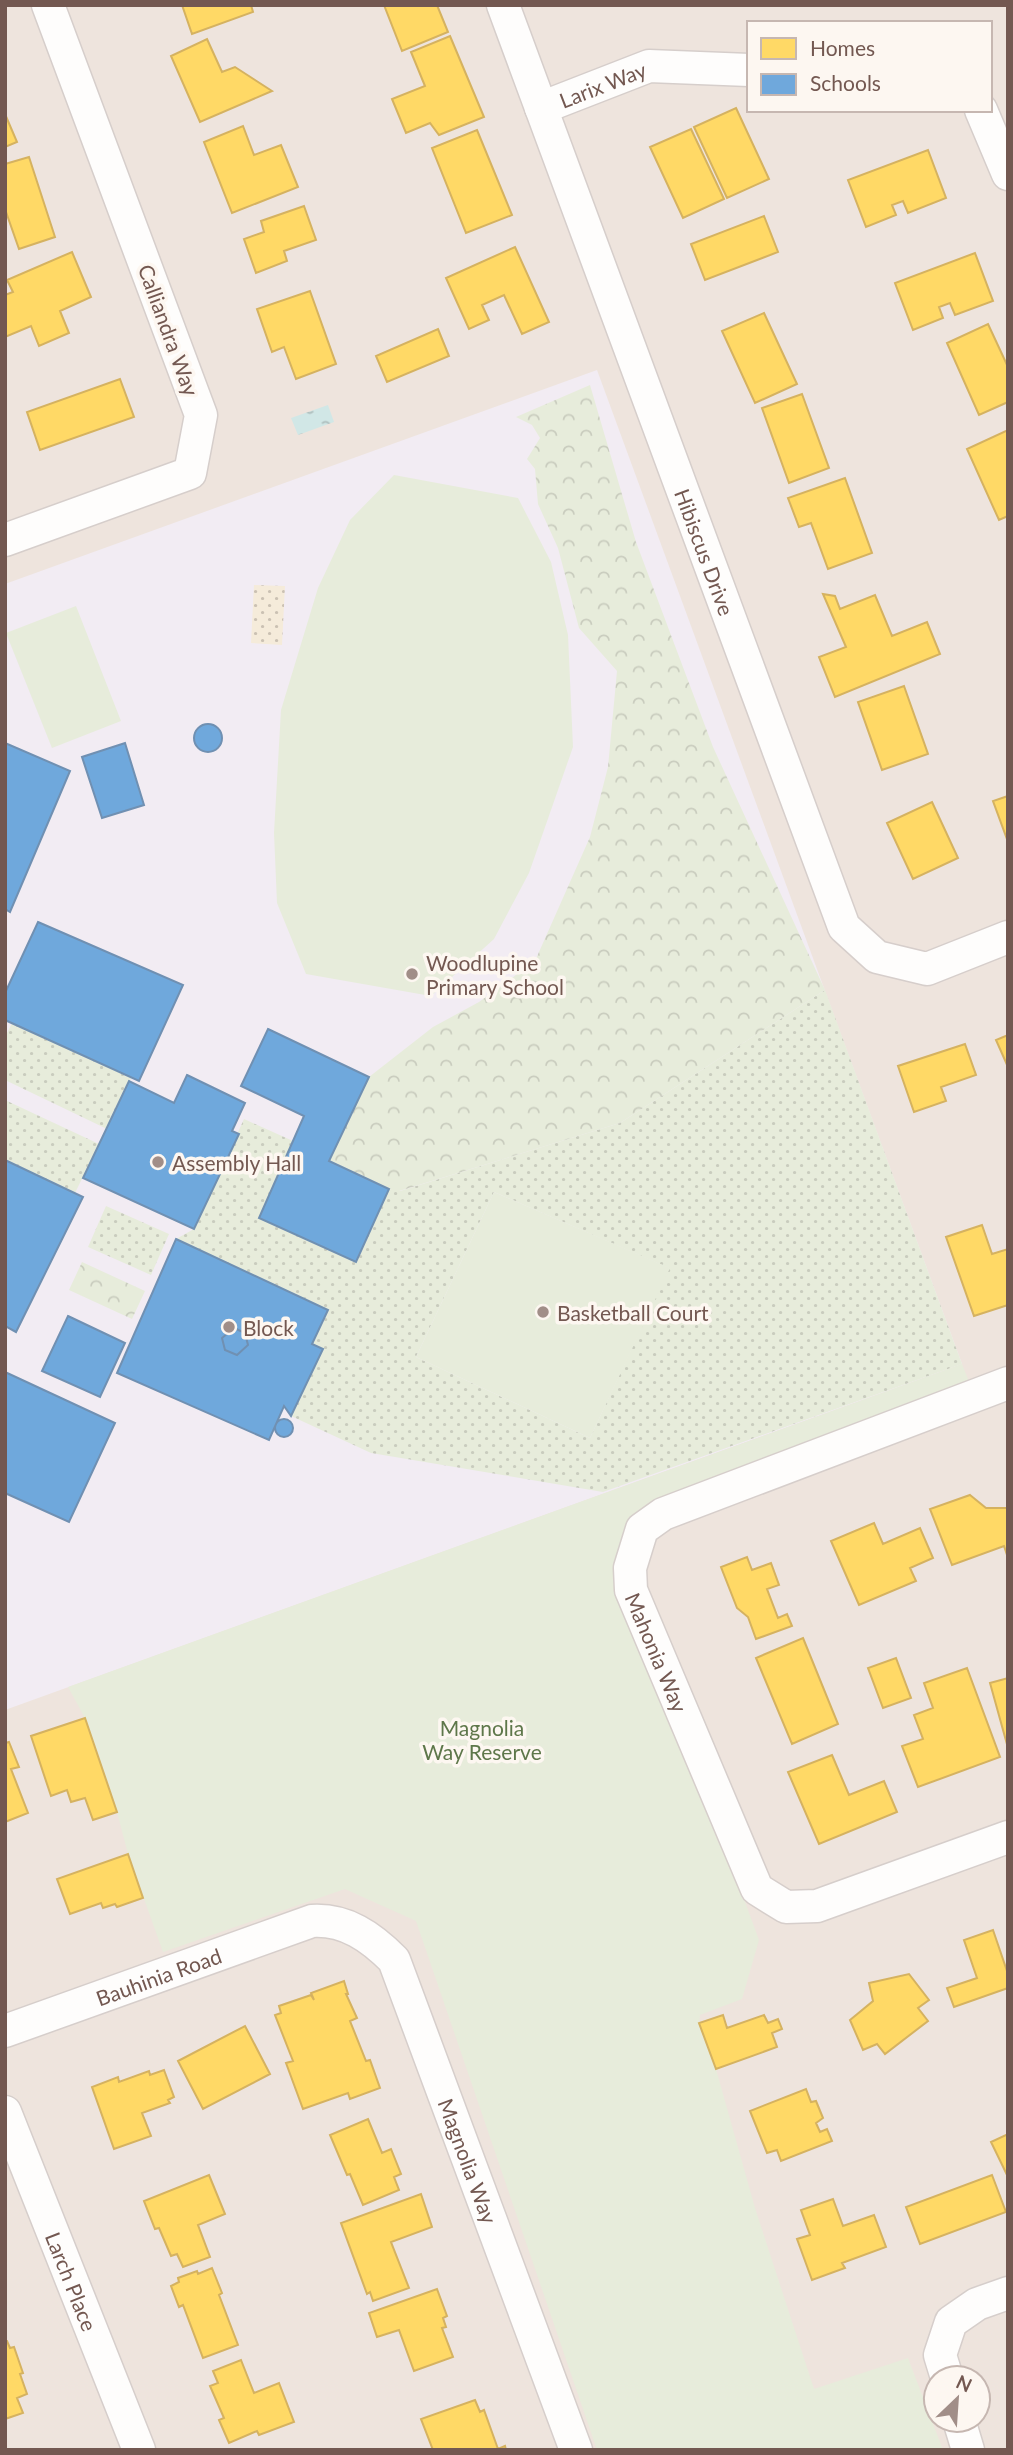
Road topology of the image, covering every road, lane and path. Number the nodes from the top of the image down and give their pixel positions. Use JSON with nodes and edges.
{"nodes":[{"id":1,"x":48,"y":5,"type":"edge"},
{"id":2,"x":503,"y":5,"type":"edge"},
{"id":3,"x":747,"y":70,"type":"edge"},
{"id":4,"x":541,"y":108,"type":"junction"},
{"id":5,"x":983,"y":112,"type":"edge"},
{"id":6,"x":1008,"y":174,"type":"edge"},
{"id":7,"x":5,"y":540,"type":"edge"},
{"id":8,"x":1008,"y":937,"type":"edge"},
{"id":9,"x":1008,"y":1383,"type":"edge"},
{"id":10,"x":1008,"y":1838,"type":"edge"},
{"id":11,"x":312,"y":1921,"type":"joint"},
{"id":12,"x":5,"y":2031,"type":"edge"},
{"id":13,"x":5,"y":2112,"type":"edge"},
{"id":14,"x":1008,"y":2293,"type":"edge"},
{"id":15,"x":943,"y":2364,"type":"edge"},
{"id":16,"x":139,"y":2450,"type":"edge"},
{"id":17,"x":576,"y":2450,"type":"edge"}],
"edges":[{"from":1,"to":7,"type":"street","name":"Calliandra Way"},
{"from":2,"to":4,"type":"street","name":"Hibiscus Drive"},
{"from":3,"to":4,"type":"street","name":"Larix Way"},
{"from":4,"to":8,"type":"street","name":"Hibiscus Drive"},
{"from":5,"to":6,"type":"street"},
{"from":9,"to":10,"type":"street","name":"Mahonia Way"},
{"from":11,"to":12,"type":"street","name":"Bauhinia Road"},
{"from":11,"to":17,"type":"street","name":"Magnolia Way"},
{"from":13,"to":16,"type":"street","name":"Larch Place"},
{"from":14,"to":15,"type":"street"}]}
